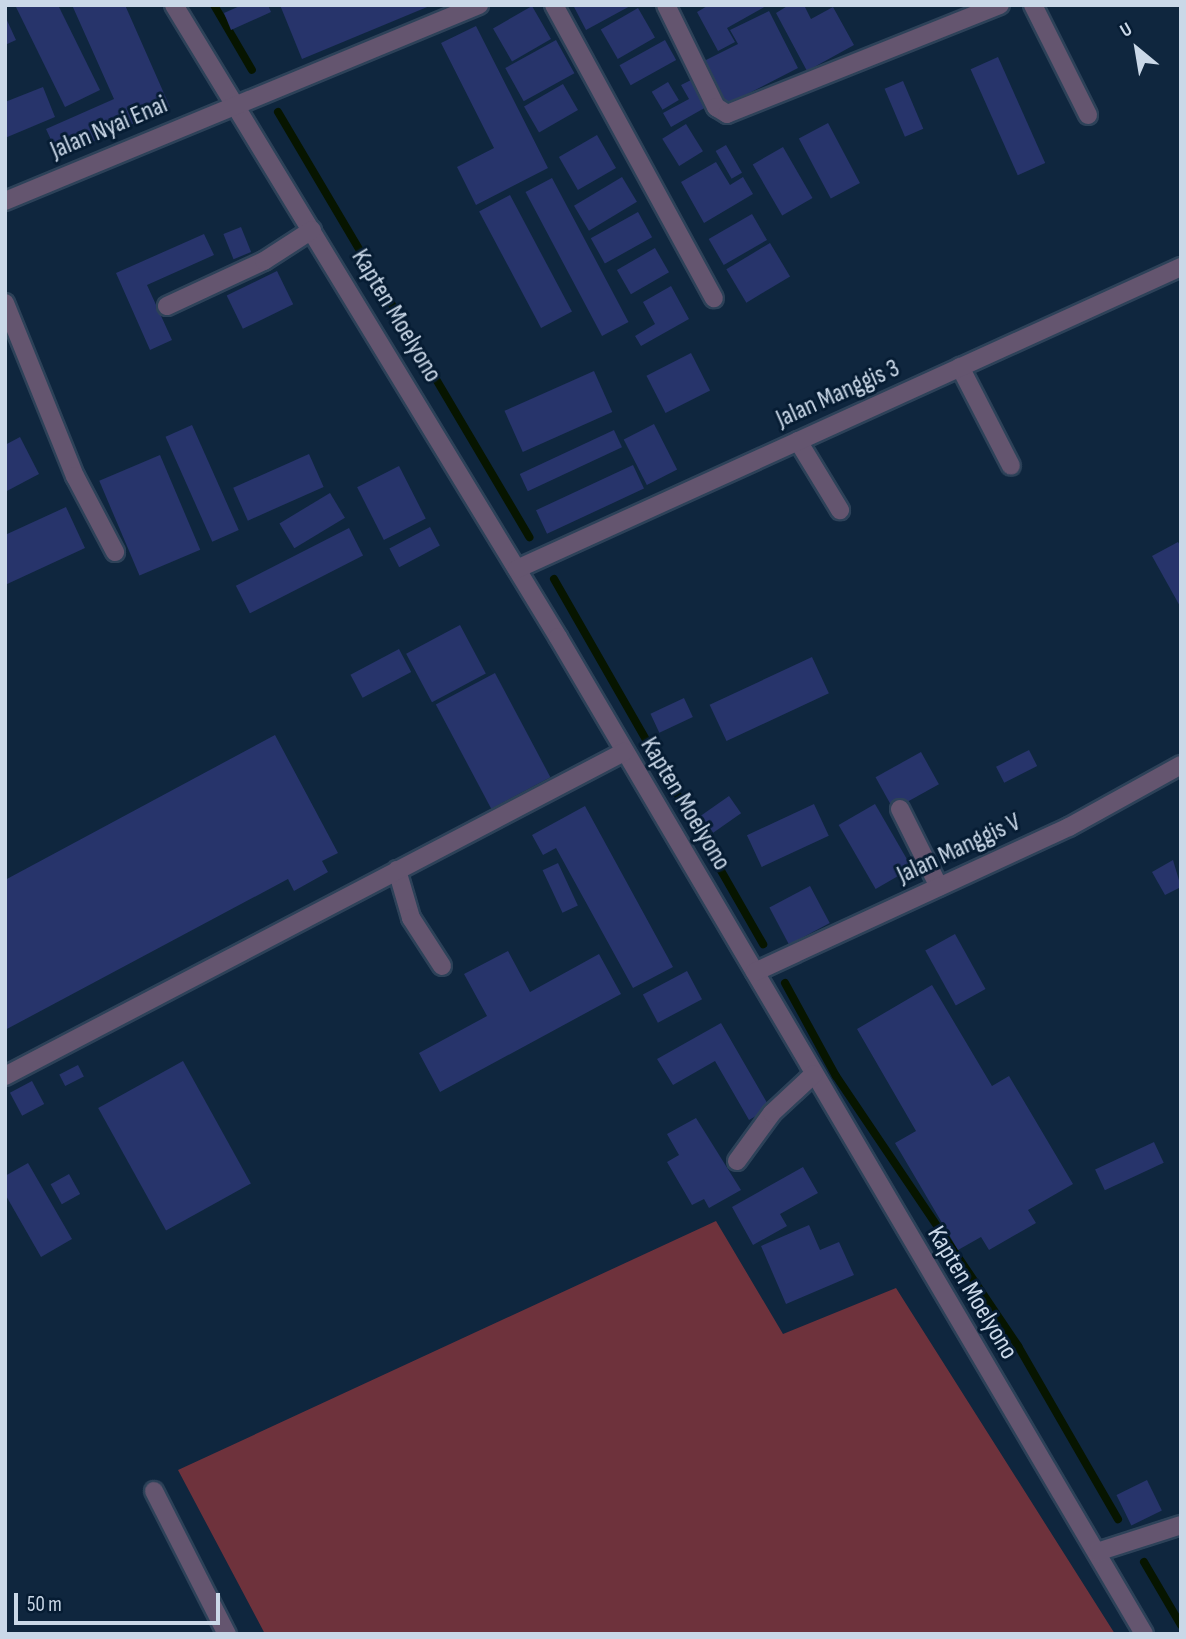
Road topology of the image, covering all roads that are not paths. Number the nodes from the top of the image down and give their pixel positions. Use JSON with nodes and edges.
{"nodes":[{"id":1,"x":174,"y":5,"type":"edge"},
{"id":2,"x":479,"y":5,"type":"edge"},
{"id":3,"x":554,"y":5,"type":"edge"},
{"id":4,"x":666,"y":5,"type":"edge"},
{"id":5,"x":1000,"y":5,"type":"edge"},
{"id":6,"x":1033,"y":5,"type":"edge"},
{"id":7,"x":234,"y":103,"type":"junction"},
{"id":8,"x":1088,"y":115,"type":"dead end"},
{"id":9,"x":5,"y":201,"type":"edge"},
{"id":10,"x":312,"y":230,"type":"junction"},
{"id":11,"x":1179,"y":272,"type":"edge"},
{"id":12,"x":715,"y":298,"type":"dead end"},
{"id":13,"x":5,"y":303,"type":"edge"},
{"id":14,"x":167,"y":306,"type":"dead end"},
{"id":15,"x":960,"y":367,"type":"junction"},
{"id":16,"x":798,"y":441,"type":"junction"},
{"id":17,"x":1011,"y":466,"type":"dead end"},
{"id":18,"x":840,"y":510,"type":"dead end"},
{"id":19,"x":116,"y":552,"type":"dead end"},
{"id":20,"x":517,"y":569,"type":"junction"},
{"id":21,"x":624,"y":752,"type":"junction"},
{"id":22,"x":1181,"y":765,"type":"edge"},
{"id":23,"x":900,"y":808,"type":"dead end"},
{"id":24,"x":397,"y":870,"type":"junction"},
{"id":25,"x":939,"y":887,"type":"junction"},
{"id":26,"x":442,"y":966,"type":"dead end"},
{"id":27,"x":755,"y":972,"type":"junction"},
{"id":28,"x":814,"y":1074,"type":"junction"},
{"id":29,"x":5,"y":1076,"type":"edge"},
{"id":30,"x":737,"y":1161,"type":"dead end"},
{"id":31,"x":154,"y":1491,"type":"dead end"},
{"id":32,"x":1181,"y":1525,"type":"edge"},
{"id":33,"x":1097,"y":1552,"type":"junction"},
{"id":34,"x":227,"y":1634,"type":"edge"},
{"id":35,"x":1144,"y":1634,"type":"edge"}],
"edges":[{"from":1,"to":7,"type":"street","name":"Kapten Moelyono"},
{"from":2,"to":7,"type":"street","name":"Jalan Nyai Enai"},
{"from":3,"to":12,"type":"street"},
{"from":4,"to":5,"type":"street"},
{"from":6,"to":8,"type":"street"},
{"from":7,"to":9,"type":"street","name":"Jalan Nyai Enai"},
{"from":7,"to":10,"type":"street","name":"Kapten Moelyono"},
{"from":10,"to":14,"type":"street"},
{"from":10,"to":20,"type":"street","name":"Kapten Moelyono"},
{"from":11,"to":15,"type":"street","name":"Jalan Manggis 3"},
{"from":13,"to":19,"type":"street"},
{"from":15,"to":16,"type":"street","name":"Jalan Manggis 3"},
{"from":15,"to":17,"type":"street"},
{"from":16,"to":18,"type":"street"},
{"from":16,"to":20,"type":"street","name":"Jalan Manggis 3"},
{"from":20,"to":21,"type":"street","name":"Kapten Moelyono"},
{"from":21,"to":24,"type":"street"},
{"from":21,"to":27,"type":"street","name":"Kapten Moelyono"},
{"from":22,"to":25,"type":"street","name":"Jalan Manggis V"},
{"from":23,"to":25,"type":"street"},
{"from":24,"to":26,"type":"street"},
{"from":24,"to":29,"type":"street"},
{"from":25,"to":27,"type":"street","name":"Jalan Manggis V"},
{"from":27,"to":28,"type":"street","name":"Kapten Moelyono"},
{"from":28,"to":30,"type":"street"},
{"from":28,"to":33,"type":"street","name":"Kapten Moelyono"},
{"from":31,"to":34,"type":"street"},
{"from":32,"to":33,"type":"street"},
{"from":33,"to":35,"type":"street","name":"Kapten Moelyono"}]}
